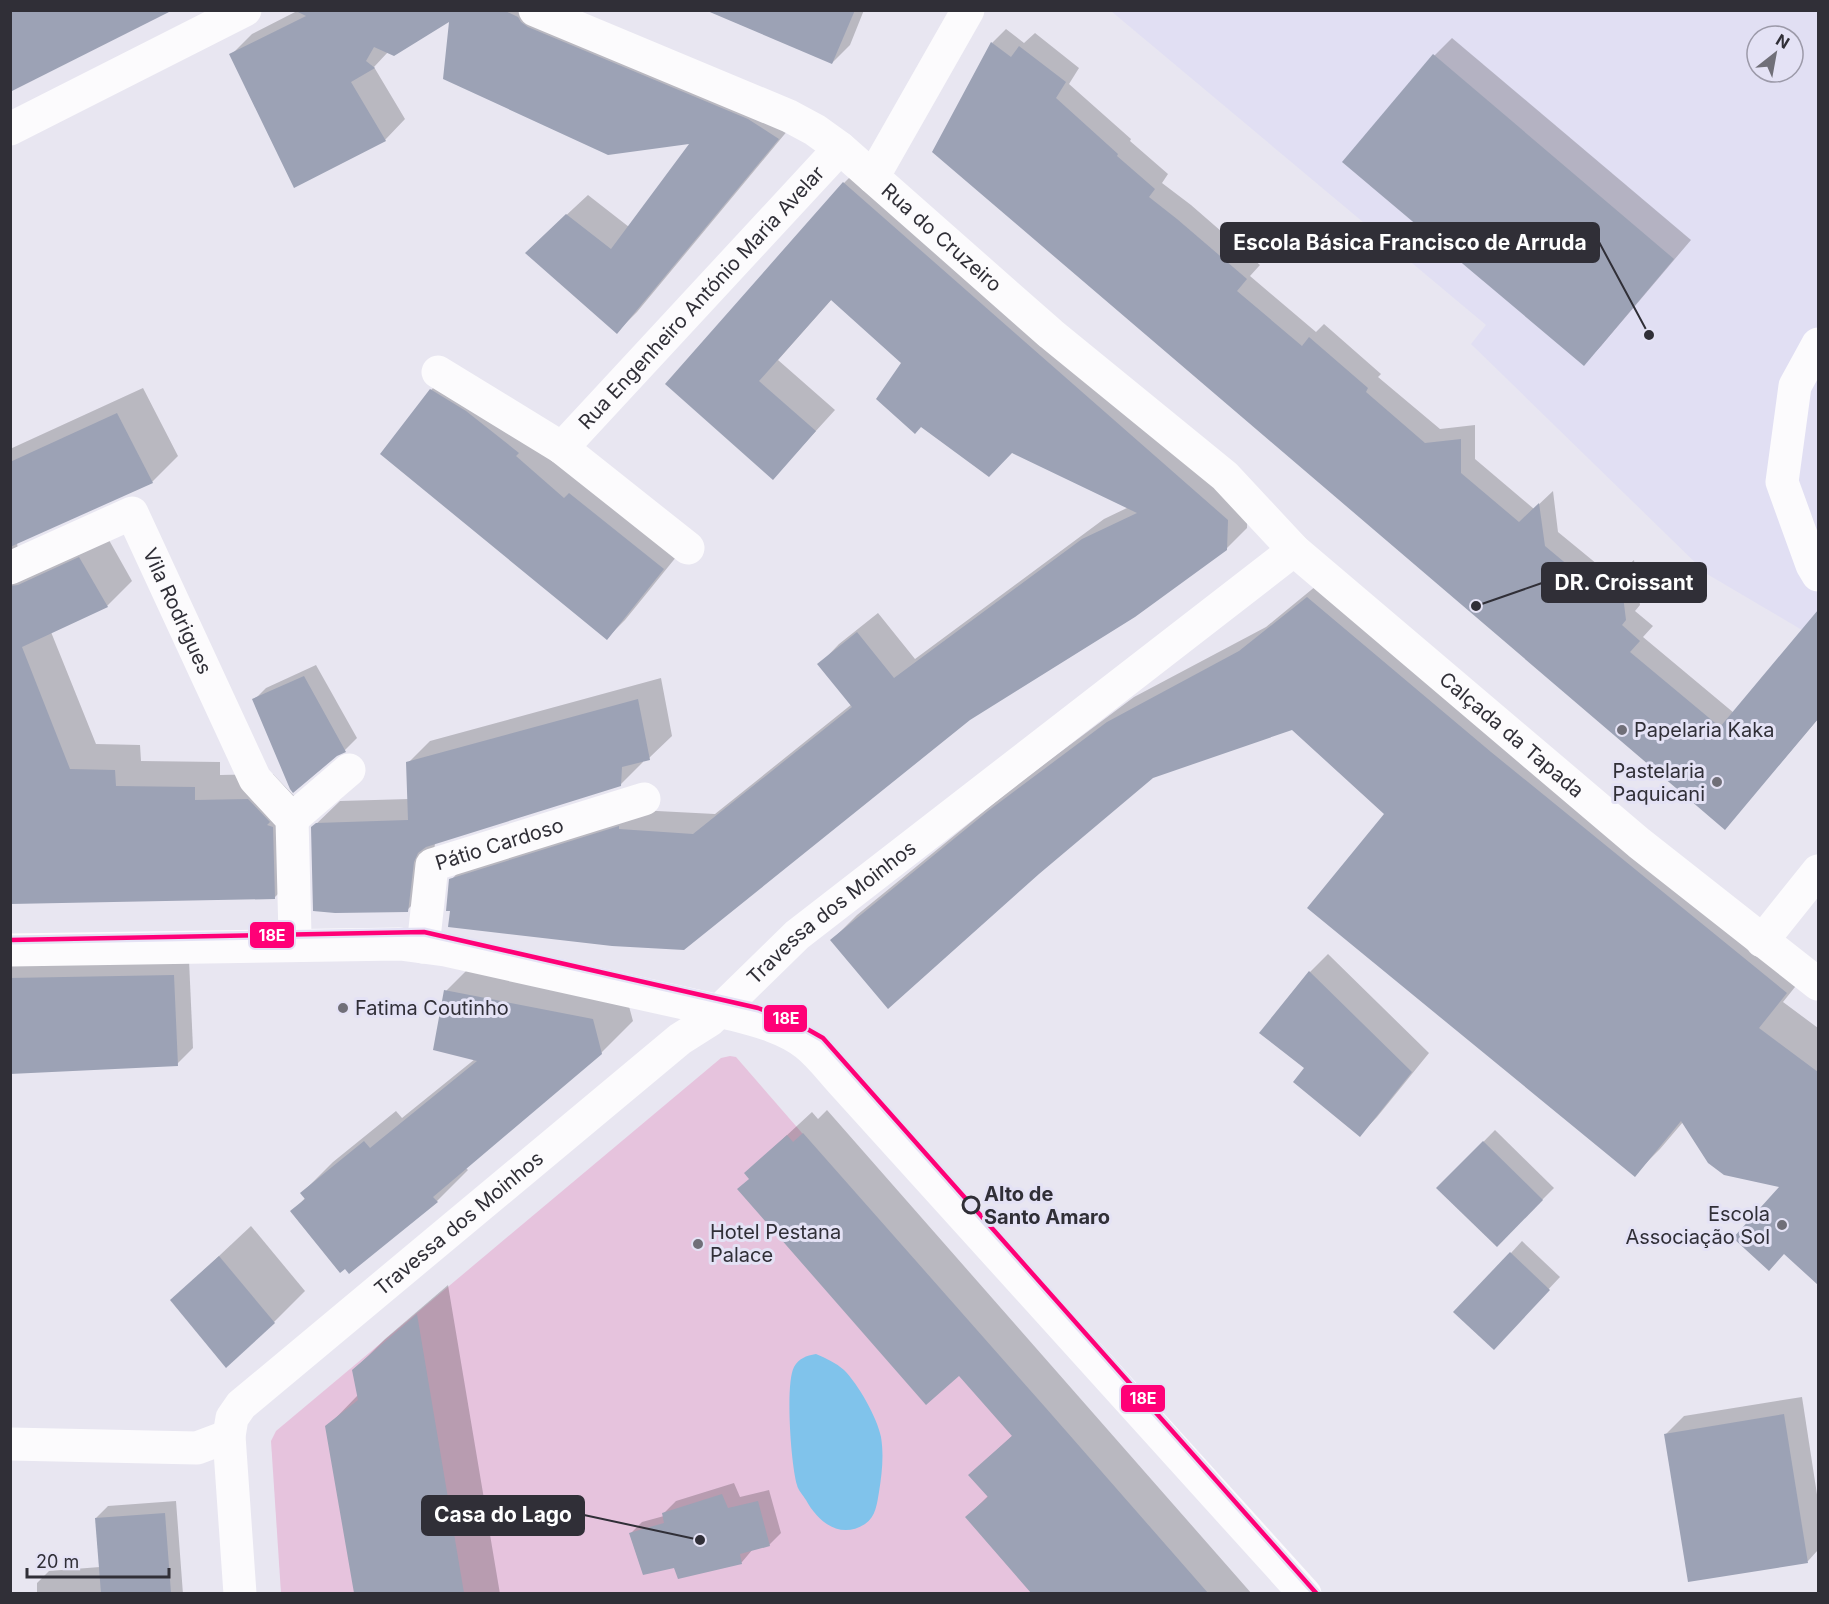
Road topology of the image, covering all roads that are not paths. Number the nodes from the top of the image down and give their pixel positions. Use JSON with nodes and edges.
{"nodes":[{"id":1,"x":245,"y":10,"type":"edge"},
{"id":2,"x":535,"y":10,"type":"edge"},
{"id":3,"x":968,"y":10,"type":"edge"},
{"id":4,"x":10,"y":129,"type":"edge"},
{"id":5,"x":840,"y":148,"type":"junction"},
{"id":6,"x":873,"y":177,"type":"junction"},
{"id":7,"x":1818,"y":344,"type":"edge"},
{"id":8,"x":438,"y":372,"type":"dead end"},
{"id":9,"x":562,"y":448,"type":"junction"},
{"id":10,"x":688,"y":548,"type":"dead end"},
{"id":11,"x":1294,"y":550,"type":"junction"},
{"id":12,"x":10,"y":568,"type":"edge"},
{"id":13,"x":1818,"y":575,"type":"edge"},
{"id":14,"x":349,"y":770,"type":"dead end"},
{"id":15,"x":644,"y":799,"type":"dead end"},
{"id":16,"x":292,"y":819,"type":"junction"},
{"id":17,"x":1818,"y":871,"type":"edge"},
{"id":18,"x":1762,"y":941,"type":"junction"},
{"id":19,"x":298,"y":944,"type":"junction"},
{"id":20,"x":423,"y":947,"type":"junction"},
{"id":21,"x":10,"y":950,"type":"edge"},
{"id":22,"x":1818,"y":984,"type":"edge"},
{"id":23,"x":720,"y":1011,"type":"junction"},
{"id":24,"x":229,"y":1436,"type":"junction"},
{"id":25,"x":10,"y":1444,"type":"edge"},
{"id":26,"x":240,"y":1593,"type":"edge"},
{"id":27,"x":1305,"y":1593,"type":"edge"}],
"edges":[{"from":1,"to":4,"type":"street"},
{"from":2,"to":5,"type":"street","name":"Rua do Cruzeiro"},
{"from":3,"to":6,"type":"street"},
{"from":5,"to":6,"type":"street","name":"Rua do Cruzeiro"},
{"from":5,"to":9,"type":"street","name":"Rua Engenheiro António Maria Avelar"},
{"from":6,"to":11,"type":"street","name":"Rua do Cruzeiro"},
{"from":7,"to":13,"type":"street"},
{"from":8,"to":9,"type":"street","name":"Rua Engenheiro António Maria Avelar"},
{"from":9,"to":10,"type":"street","name":"Rua Engenheiro António Maria Avelar"},
{"from":11,"to":18,"type":"street","name":"Calçada da Tapada"},
{"from":11,"to":23,"type":"street","name":"Travessa dos Moinhos"},
{"from":12,"to":16,"type":"street","name":"Vila Rodrigues"},
{"from":14,"to":16,"type":"street"},
{"from":15,"to":20,"type":"street","name":"Pátio Cardoso"},
{"from":16,"to":19,"type":"street"},
{"from":17,"to":18,"type":"street"},
{"from":18,"to":22,"type":"street","name":"Calçada da Tapada"},
{"from":19,"to":20,"type":"street"},
{"from":19,"to":21,"type":"street"},
{"from":20,"to":23,"type":"street"},
{"from":23,"to":24,"type":"street","name":"Travessa dos Moinhos"},
{"from":23,"to":27,"type":"street"},
{"from":24,"to":25,"type":"street"},
{"from":24,"to":26,"type":"street"}]}
